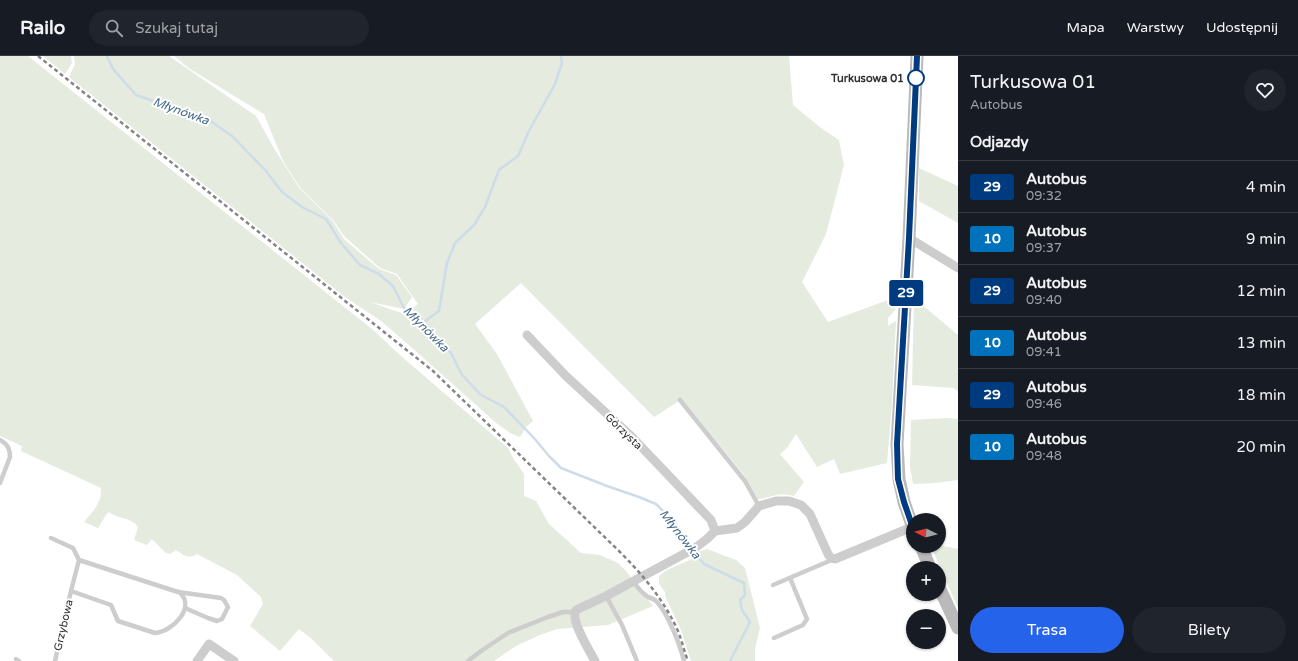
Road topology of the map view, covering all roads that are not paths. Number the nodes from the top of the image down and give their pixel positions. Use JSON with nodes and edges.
{"nodes":[{"id":1,"x":917,"y":56,"type":"edge"},
{"id":2,"x":909,"y":238,"type":"junction"},
{"id":3,"x":958,"y":268,"type":"edge"},
{"id":4,"x":527,"y":335,"type":"dead end"},
{"id":5,"x":680,"y":400,"type":"dead end"},
{"id":6,"x":0,"y":440,"type":"edge"},
{"id":7,"x":0,"y":483,"type":"edge"},
{"id":8,"x":759,"y":506,"type":"junction"},
{"id":9,"x":908,"y":513,"type":"edge"},
{"id":10,"x":715,"y":531,"type":"junction"},
{"id":11,"x":906,"y":531,"type":"edge"},
{"id":12,"x":51,"y":538,"type":"dead end"},
{"id":13,"x":835,"y":559,"type":"junction"},
{"id":14,"x":79,"y":560,"type":"junction"},
{"id":15,"x":790,"y":578,"type":"junction"},
{"id":16,"x":633,"y":581,"type":"junction"},
{"id":17,"x":773,"y":585,"type":"dead end"},
{"id":18,"x":71,"y":591,"type":"junction"},
{"id":19,"x":178,"y":592,"type":"junction"},
{"id":20,"x":606,"y":596,"type":"junction"},
{"id":21,"x":945,"y":601,"type":"edge"},
{"id":22,"x":185,"y":608,"type":"junction"},
{"id":23,"x":574,"y":612,"type":"junction"},
{"id":24,"x":958,"y":628,"type":"edge"},
{"id":25,"x":774,"y":638,"type":"dead end"},
{"id":26,"x":55,"y":661,"type":"edge"},
{"id":27,"x":197,"y":661,"type":"edge"},
{"id":28,"x":234,"y":661,"type":"edge"},
{"id":29,"x":468,"y":661,"type":"edge"},
{"id":30,"x":594,"y":661,"type":"edge"},
{"id":31,"x":637,"y":661,"type":"edge"},
{"id":32,"x":684,"y":661,"type":"edge"}],
"edges":[{"from":1,"to":2,"type":"main road"},
{"from":2,"to":3,"type":"street"},
{"from":2,"to":9,"type":"main road"},
{"from":4,"to":10,"type":"street","name":"Górzysta"},
{"from":5,"to":8,"type":"lane"},
{"from":6,"to":7,"type":"lane"},
{"from":8,"to":10,"type":"street"},
{"from":8,"to":13,"type":"street"},
{"from":10,"to":16,"type":"street"},
{"from":11,"to":13,"type":"street"},
{"from":12,"to":14,"type":"lane"},
{"from":13,"to":15,"type":"lane"},
{"from":14,"to":18,"type":"lane"},
{"from":14,"to":19,"type":"lane"},
{"from":15,"to":17,"type":"lane"},
{"from":15,"to":25,"type":"lane"},
{"from":16,"to":20,"type":"street"},
{"from":16,"to":32,"type":"lane"},
{"from":18,"to":22,"type":"lane","name":"Grzybowa"},
{"from":18,"to":26,"type":"lane","name":"Grzybowa"},
{"from":19,"to":22,"type":"lane"},
{"from":19,"to":22,"type":"lane"},
{"from":20,"to":23,"type":"street"},
{"from":20,"to":31,"type":"lane"},
{"from":21,"to":24,"type":"main road"},
{"from":23,"to":29,"type":"lane"},
{"from":23,"to":30,"type":"street"},
{"from":27,"to":28,"type":"street"}]}
